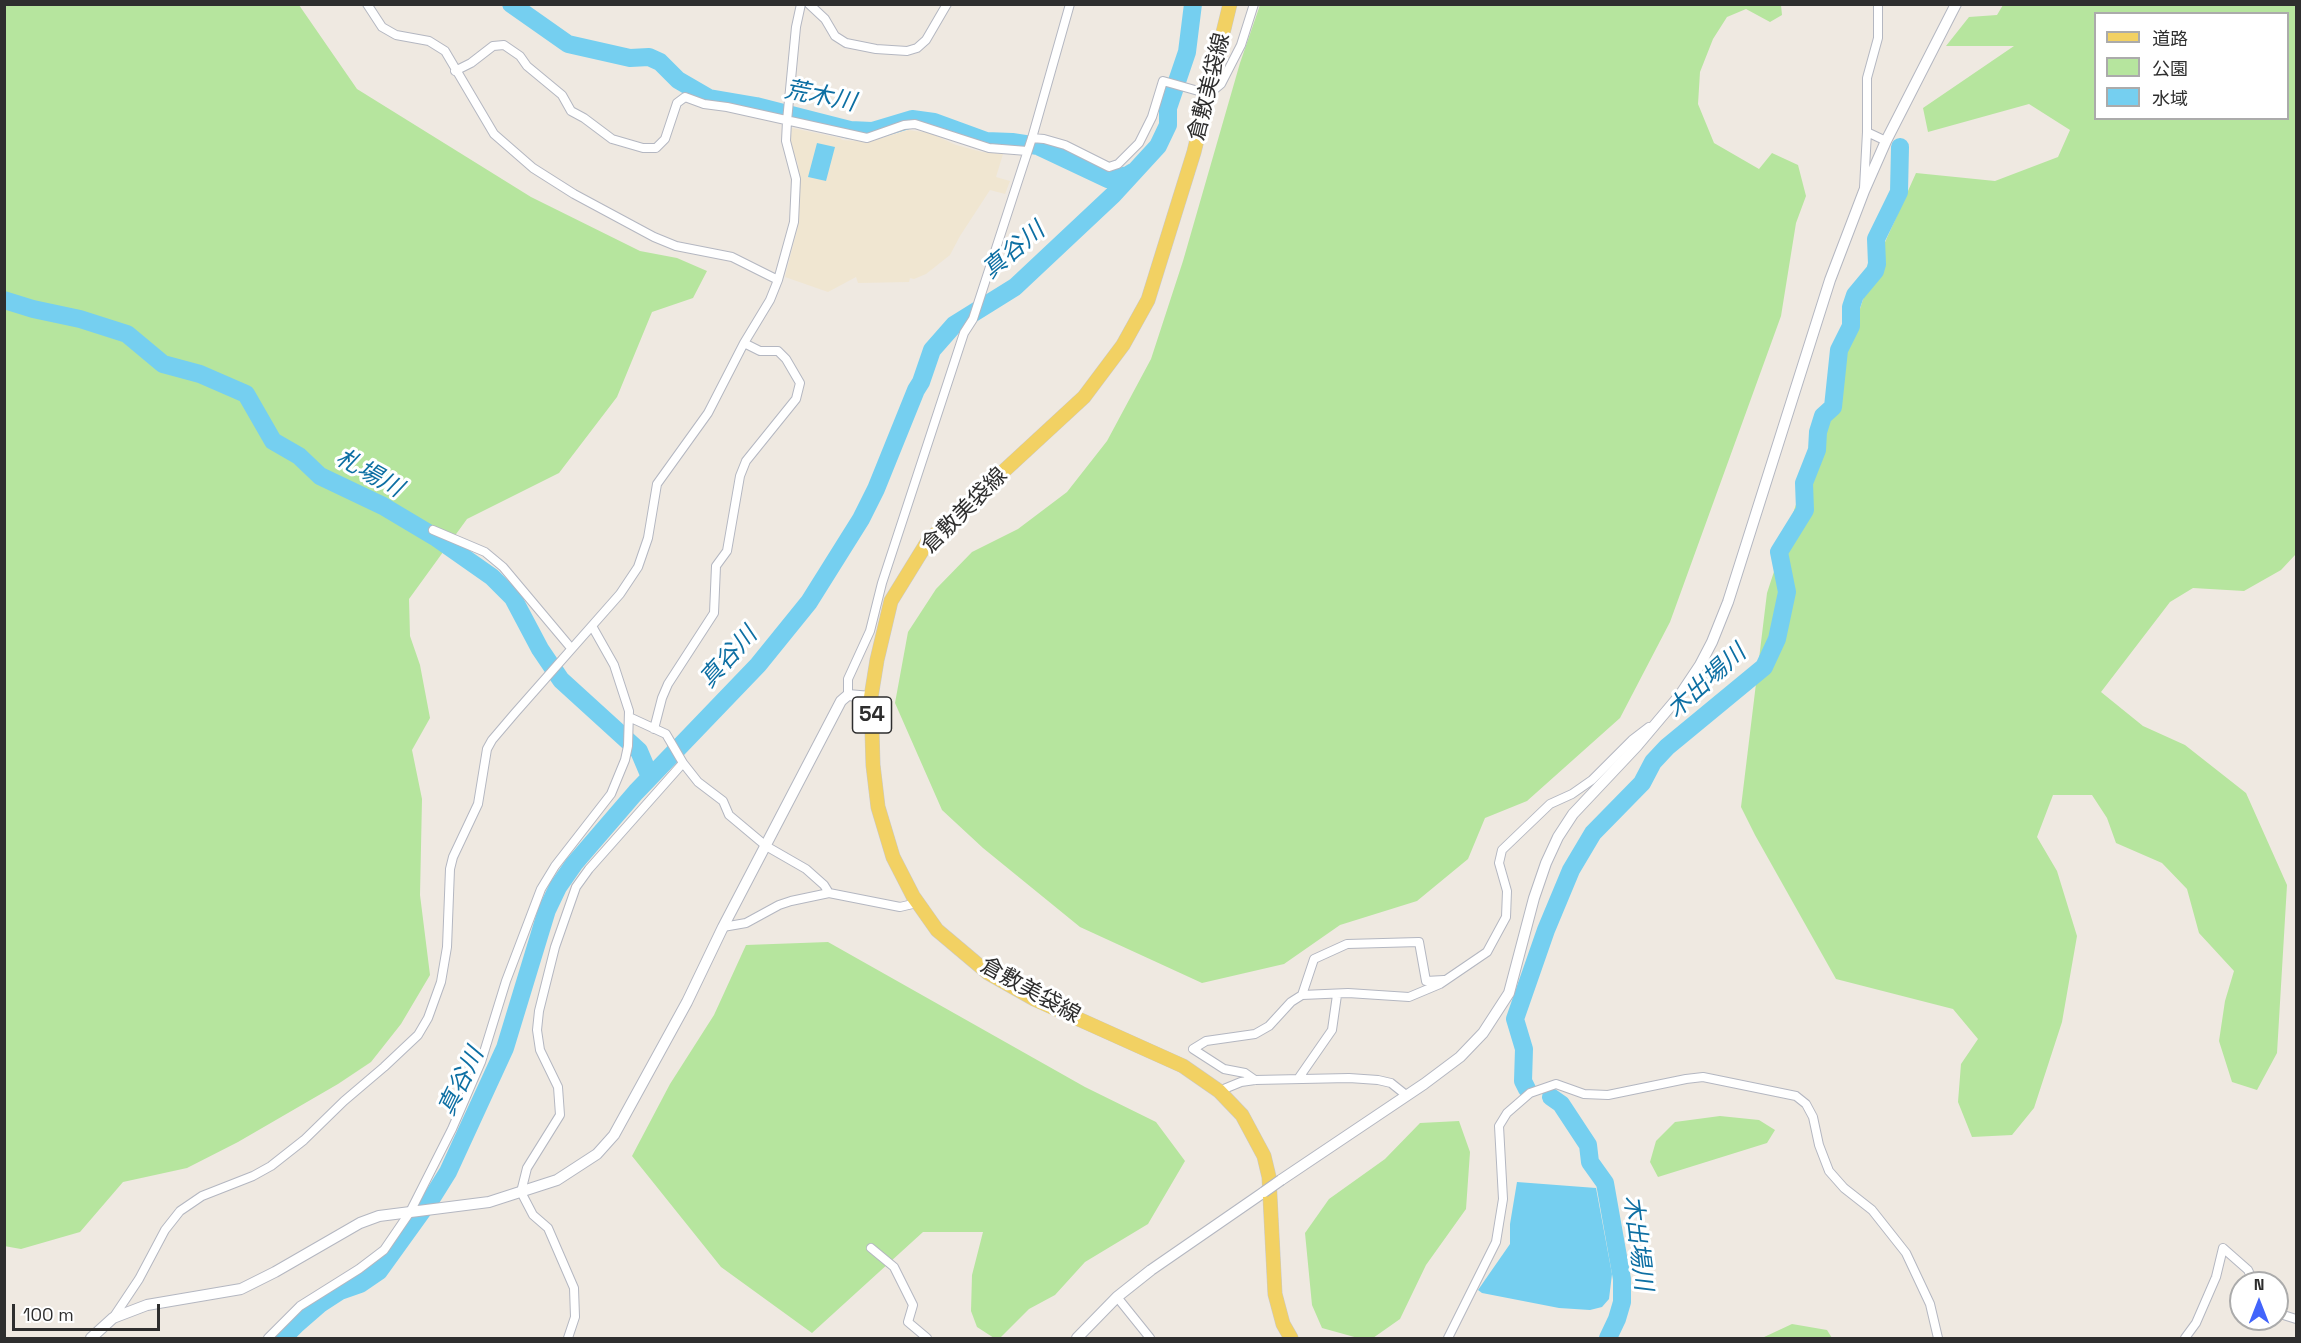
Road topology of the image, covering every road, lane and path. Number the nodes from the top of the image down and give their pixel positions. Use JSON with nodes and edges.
{"nodes":[{"id":1,"x":367,"y":4,"type":"edge"},
{"id":2,"x":801,"y":4,"type":"edge"},
{"id":3,"x":809,"y":4,"type":"edge"},
{"id":4,"x":947,"y":4,"type":"edge"},
{"id":5,"x":1070,"y":4,"type":"edge"},
{"id":6,"x":1230,"y":4,"type":"edge"},
{"id":7,"x":1254,"y":4,"type":"edge"},
{"id":8,"x":1878,"y":4,"type":"edge"},
{"id":9,"x":1956,"y":4,"type":"edge"},
{"id":10,"x":455,"y":71,"type":"junction"},
{"id":11,"x":1203,"y":92,"type":"junction"},
{"id":12,"x":787,"y":116,"type":"junction"},
{"id":13,"x":1867,"y":132,"type":"junction"},
{"id":14,"x":1886,"y":141,"type":"junction"},
{"id":15,"x":1029,"y":145,"type":"junction"},
{"id":16,"x":1864,"y":191,"type":"junction"},
{"id":17,"x":778,"y":279,"type":"junction"},
{"id":18,"x":744,"y":343,"type":"junction"},
{"id":19,"x":433,"y":530,"type":"dead end"},
{"id":20,"x":592,"y":626,"type":"junction"},
{"id":21,"x":571,"y":648,"type":"junction"},
{"id":22,"x":848,"y":695,"type":"junction"},
{"id":23,"x":872,"y":697,"type":"junction"},
{"id":24,"x":629,"y":717,"type":"junction"},
{"id":25,"x":1659,"y":720,"type":"junction"},
{"id":26,"x":654,"y":729,"type":"junction"},
{"id":27,"x":683,"y":763,"type":"junction"},
{"id":28,"x":766,"y":846,"type":"junction"},
{"id":29,"x":829,"y":893,"type":"junction"},
{"id":30,"x":917,"y":903,"type":"junction"},
{"id":31,"x":723,"y":927,"type":"junction"},
{"id":32,"x":1447,"y":980,"type":"junction"},
{"id":33,"x":1337,"y":994,"type":"junction"},
{"id":34,"x":1302,"y":995,"type":"junction"},
{"id":35,"x":1298,"y":1079,"type":"junction"},
{"id":36,"x":1255,"y":1080,"type":"junction"},
{"id":37,"x":1219,"y":1091,"type":"junction"},
{"id":38,"x":1406,"y":1095,"type":"junction"},
{"id":39,"x":521,"y":1192,"type":"junction"},
{"id":40,"x":413,"y":1212,"type":"junction"},
{"id":41,"x":871,"y":1248,"type":"dead end"},
{"id":42,"x":2248,"y":1271,"type":"edge"},
{"id":43,"x":1117,"y":1297,"type":"junction"},
{"id":44,"x":113,"y":1318,"type":"junction"},
{"id":45,"x":91,"y":1338,"type":"edge"},
{"id":46,"x":268,"y":1338,"type":"edge"},
{"id":47,"x":568,"y":1338,"type":"edge"},
{"id":48,"x":927,"y":1338,"type":"edge"},
{"id":49,"x":1077,"y":1338,"type":"edge"},
{"id":50,"x":1150,"y":1338,"type":"edge"},
{"id":51,"x":1291,"y":1338,"type":"edge"},
{"id":52,"x":1448,"y":1338,"type":"edge"},
{"id":53,"x":1938,"y":1338,"type":"edge"},
{"id":54,"x":2185,"y":1338,"type":"edge"}],
"edges":[{"from":1,"to":10,"type":"street"},
{"from":2,"to":12,"type":"street"},
{"from":3,"to":4,"type":"street"},
{"from":5,"to":15,"type":"street"},
{"from":6,"to":11,"type":"main road","name":"倉敷美袋線","number":"54"},
{"from":7,"to":11,"type":"street"},
{"from":8,"to":13,"type":"street"},
{"from":9,"to":14,"type":"street"},
{"from":10,"to":12,"type":"street"},
{"from":10,"to":17,"type":"street"},
{"from":11,"to":15,"type":"street"},
{"from":11,"to":23,"type":"main road","name":"倉敷美袋線","number":"54"},
{"from":12,"to":15,"type":"street"},
{"from":12,"to":17,"type":"street"},
{"from":13,"to":14,"type":"street"},
{"from":13,"to":16,"type":"street"},
{"from":14,"to":16,"type":"street"},
{"from":15,"to":22,"type":"street"},
{"from":16,"to":25,"type":"street"},
{"from":17,"to":18,"type":"street"},
{"from":18,"to":20,"type":"street"},
{"from":18,"to":26,"type":"street"},
{"from":19,"to":21,"type":"street"},
{"from":20,"to":21,"type":"street"},
{"from":20,"to":24,"type":"street"},
{"from":21,"to":44,"type":"street"},
{"from":22,"to":23,"type":"street"},
{"from":22,"to":28,"type":"street"},
{"from":23,"to":30,"type":"main road","name":"倉敷美袋線","number":"54"},
{"from":24,"to":26,"type":"street"},
{"from":24,"to":40,"type":"street"},
{"from":25,"to":32,"type":"street"},
{"from":25,"to":38,"type":"street"},
{"from":26,"to":27,"type":"street"},
{"from":27,"to":28,"type":"street"},
{"from":27,"to":39,"type":"street"},
{"from":28,"to":29,"type":"street"},
{"from":28,"to":31,"type":"street"},
{"from":29,"to":30,"type":"street"},
{"from":29,"to":31,"type":"street"},
{"from":30,"to":37,"type":"main road","name":"倉敷美袋線","number":"54"},
{"from":31,"to":39,"type":"street"},
{"from":32,"to":33,"type":"street"},
{"from":32,"to":34,"type":"street"},
{"from":33,"to":34,"type":"street"},
{"from":33,"to":35,"type":"street"},
{"from":34,"to":36,"type":"street"},
{"from":35,"to":36,"type":"street"},
{"from":35,"to":38,"type":"street"},
{"from":36,"to":37,"type":"street"},
{"from":37,"to":51,"type":"main road","name":"倉敷美袋線","number":"54"},
{"from":38,"to":43,"type":"street","bridge":true},
{"from":39,"to":40,"type":"street"},
{"from":39,"to":47,"type":"street"},
{"from":40,"to":44,"type":"street"},
{"from":40,"to":46,"type":"street"},
{"from":41,"to":48,"type":"street"},
{"from":42,"to":54,"type":"street"},
{"from":43,"to":49,"type":"street"},
{"from":43,"to":50,"type":"street"},
{"from":44,"to":45,"type":"street"},
{"from":52,"to":53,"type":"street"}]}
